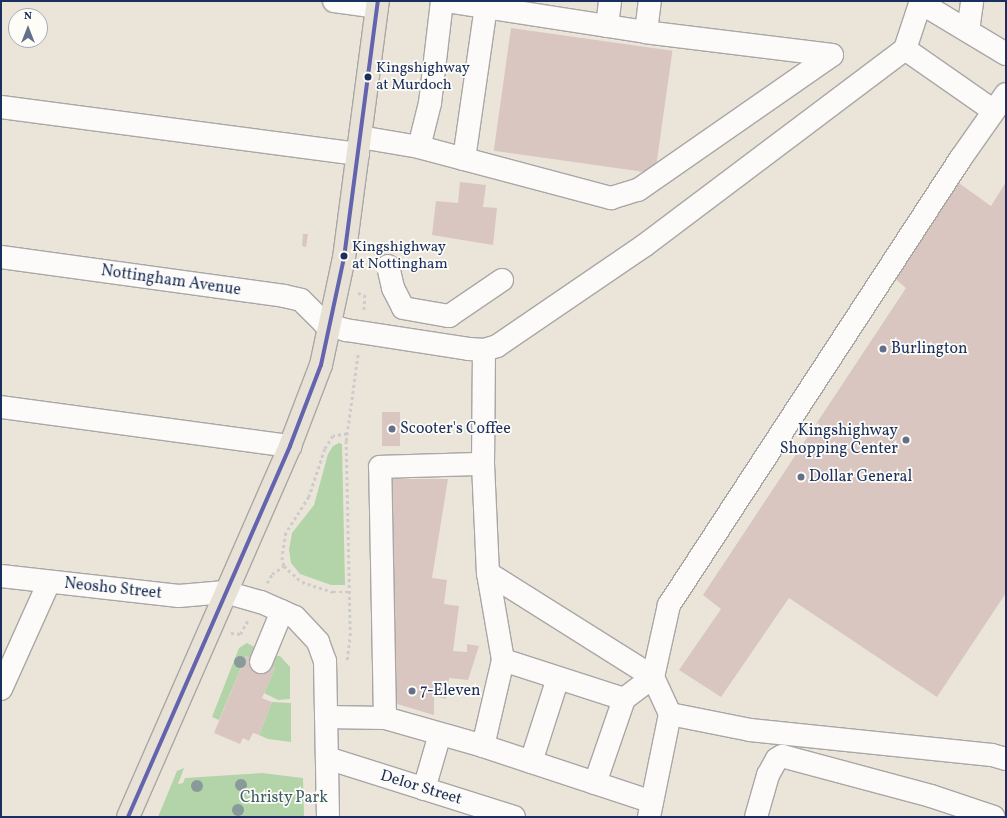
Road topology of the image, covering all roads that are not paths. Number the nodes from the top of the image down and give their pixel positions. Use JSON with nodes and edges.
{"nodes":[{"id":1,"x":334,"y":1,"type":"edge"},
{"id":2,"x":444,"y":1,"type":"edge"},
{"id":3,"x":610,"y":1,"type":"edge"},
{"id":4,"x":650,"y":1,"type":"edge"},
{"id":5,"x":972,"y":1,"type":"edge"},
{"id":6,"x":921,"y":2,"type":"edge"},
{"id":7,"x":377,"y":4,"type":"edge"},
{"id":8,"x":486,"y":7,"type":"junction"},
{"id":9,"x":607,"y":26,"type":"junction"},
{"id":10,"x":968,"y":31,"type":"junction"},
{"id":11,"x":646,"y":32,"type":"junction"},
{"id":12,"x":905,"y":49,"type":"junction"},
{"id":13,"x":1006,"y":54,"type":"edge"},
{"id":14,"x":1000,"y":102,"type":"edge"},
{"id":15,"x":1,"y":107,"type":"edge"},
{"id":16,"x":359,"y":146,"type":"junction"},
{"id":17,"x":419,"y":147,"type":"junction"},
{"id":18,"x":464,"y":159,"type":"junction"},
{"id":19,"x":1,"y":258,"type":"edge"},
{"id":20,"x":388,"y":266,"type":"dead end"},
{"id":21,"x":502,"y":280,"type":"dead end"},
{"id":22,"x":331,"y":326,"type":"junction"},
{"id":23,"x":484,"y":350,"type":"junction"},
{"id":24,"x":1,"y":407,"type":"edge"},
{"id":25,"x":290,"y":446,"type":"junction"},
{"id":26,"x":483,"y":464,"type":"junction"},
{"id":27,"x":488,"y":572,"type":"junction"},
{"id":28,"x":1,"y":576,"type":"edge"},
{"id":29,"x":49,"y":582,"type":"junction"},
{"id":30,"x":225,"y":592,"type":"junction"},
{"id":31,"x":282,"y":611,"type":"junction"},
{"id":32,"x":504,"y":660,"type":"junction"},
{"id":33,"x":261,"y":662,"type":"dead end"},
{"id":34,"x":653,"y":677,"type":"junction"},
{"id":35,"x":558,"y":678,"type":"junction"},
{"id":36,"x":1,"y":689,"type":"edge"},
{"id":37,"x":624,"y":699,"type":"junction"},
{"id":38,"x":670,"y":714,"type":"junction"},
{"id":39,"x":326,"y":717,"type":"junction"},
{"id":40,"x":385,"y":718,"type":"junction"},
{"id":41,"x":440,"y":734,"type":"junction"},
{"id":42,"x":483,"y":746,"type":"junction"},
{"id":43,"x":327,"y":758,"type":"junction"},
{"id":44,"x":1006,"y":759,"type":"edge"},
{"id":45,"x":531,"y":762,"type":"junction"},
{"id":46,"x":595,"y":783,"type":"junction"},
{"id":47,"x":424,"y":789,"type":"junction"},
{"id":48,"x":650,"y":810,"type":"edge"},
{"id":49,"x":502,"y":815,"type":"edge"},
{"id":50,"x":128,"y":817,"type":"edge"},
{"id":51,"x":328,"y":817,"type":"edge"},
{"id":52,"x":756,"y":817,"type":"edge"},
{"id":53,"x":994,"y":817,"type":"edge"}],
"edges":[{"from":1,"to":7,"type":"street"},
{"from":2,"to":8,"type":"street"},
{"from":2,"to":17,"type":"street"},
{"from":3,"to":9,"type":"street"},
{"from":4,"to":11,"type":"street"},
{"from":5,"to":10,"type":"street"},
{"from":6,"to":10,"type":"street"},
{"from":6,"to":12,"type":"street"},
{"from":7,"to":16,"type":"main road"},
{"from":8,"to":9,"type":"street"},
{"from":8,"to":18,"type":"street"},
{"from":9,"to":11,"type":"street"},
{"from":10,"to":13,"type":"street"},
{"from":11,"to":18,"type":"street"},
{"from":12,"to":14,"type":"street"},
{"from":12,"to":23,"type":"street"},
{"from":14,"to":34,"type":"street"},
{"from":15,"to":16,"type":"street"},
{"from":16,"to":17,"type":"street"},
{"from":16,"to":22,"type":"main road"},
{"from":17,"to":18,"type":"street"},
{"from":19,"to":22,"type":"street","name":"Nottingham Avenue"},
{"from":20,"to":21,"type":"street"},
{"from":22,"to":23,"type":"street"},
{"from":22,"to":25,"type":"main road"},
{"from":23,"to":26,"type":"street"},
{"from":24,"to":25,"type":"street"},
{"from":25,"to":30,"type":"main road"},
{"from":26,"to":27,"type":"street"},
{"from":26,"to":40,"type":"street"},
{"from":27,"to":32,"type":"street"},
{"from":27,"to":34,"type":"street"},
{"from":28,"to":29,"type":"street","name":"Neosho Street"},
{"from":29,"to":30,"type":"street","name":"Neosho Street"},
{"from":29,"to":36,"type":"street"},
{"from":30,"to":31,"type":"street"},
{"from":30,"to":50,"type":"main road"},
{"from":31,"to":33,"type":"street"},
{"from":31,"to":39,"type":"street"},
{"from":32,"to":35,"type":"street"},
{"from":32,"to":42,"type":"street"},
{"from":34,"to":37,"type":"street"},
{"from":34,"to":38,"type":"street"},
{"from":35,"to":37,"type":"street"},
{"from":35,"to":45,"type":"street"},
{"from":37,"to":46,"type":"street"},
{"from":38,"to":44,"type":"street"},
{"from":38,"to":48,"type":"street"},
{"from":39,"to":40,"type":"street"},
{"from":39,"to":43,"type":"street"},
{"from":40,"to":41,"type":"street"},
{"from":41,"to":42,"type":"street"},
{"from":41,"to":47,"type":"street"},
{"from":42,"to":45,"type":"street"},
{"from":43,"to":47,"type":"street","name":"Delor Street"},
{"from":43,"to":51,"type":"street"},
{"from":45,"to":46,"type":"street"},
{"from":46,"to":48,"type":"street"},
{"from":47,"to":49,"type":"street","name":"Delor Street"},
{"from":52,"to":53,"type":"street"}]}
